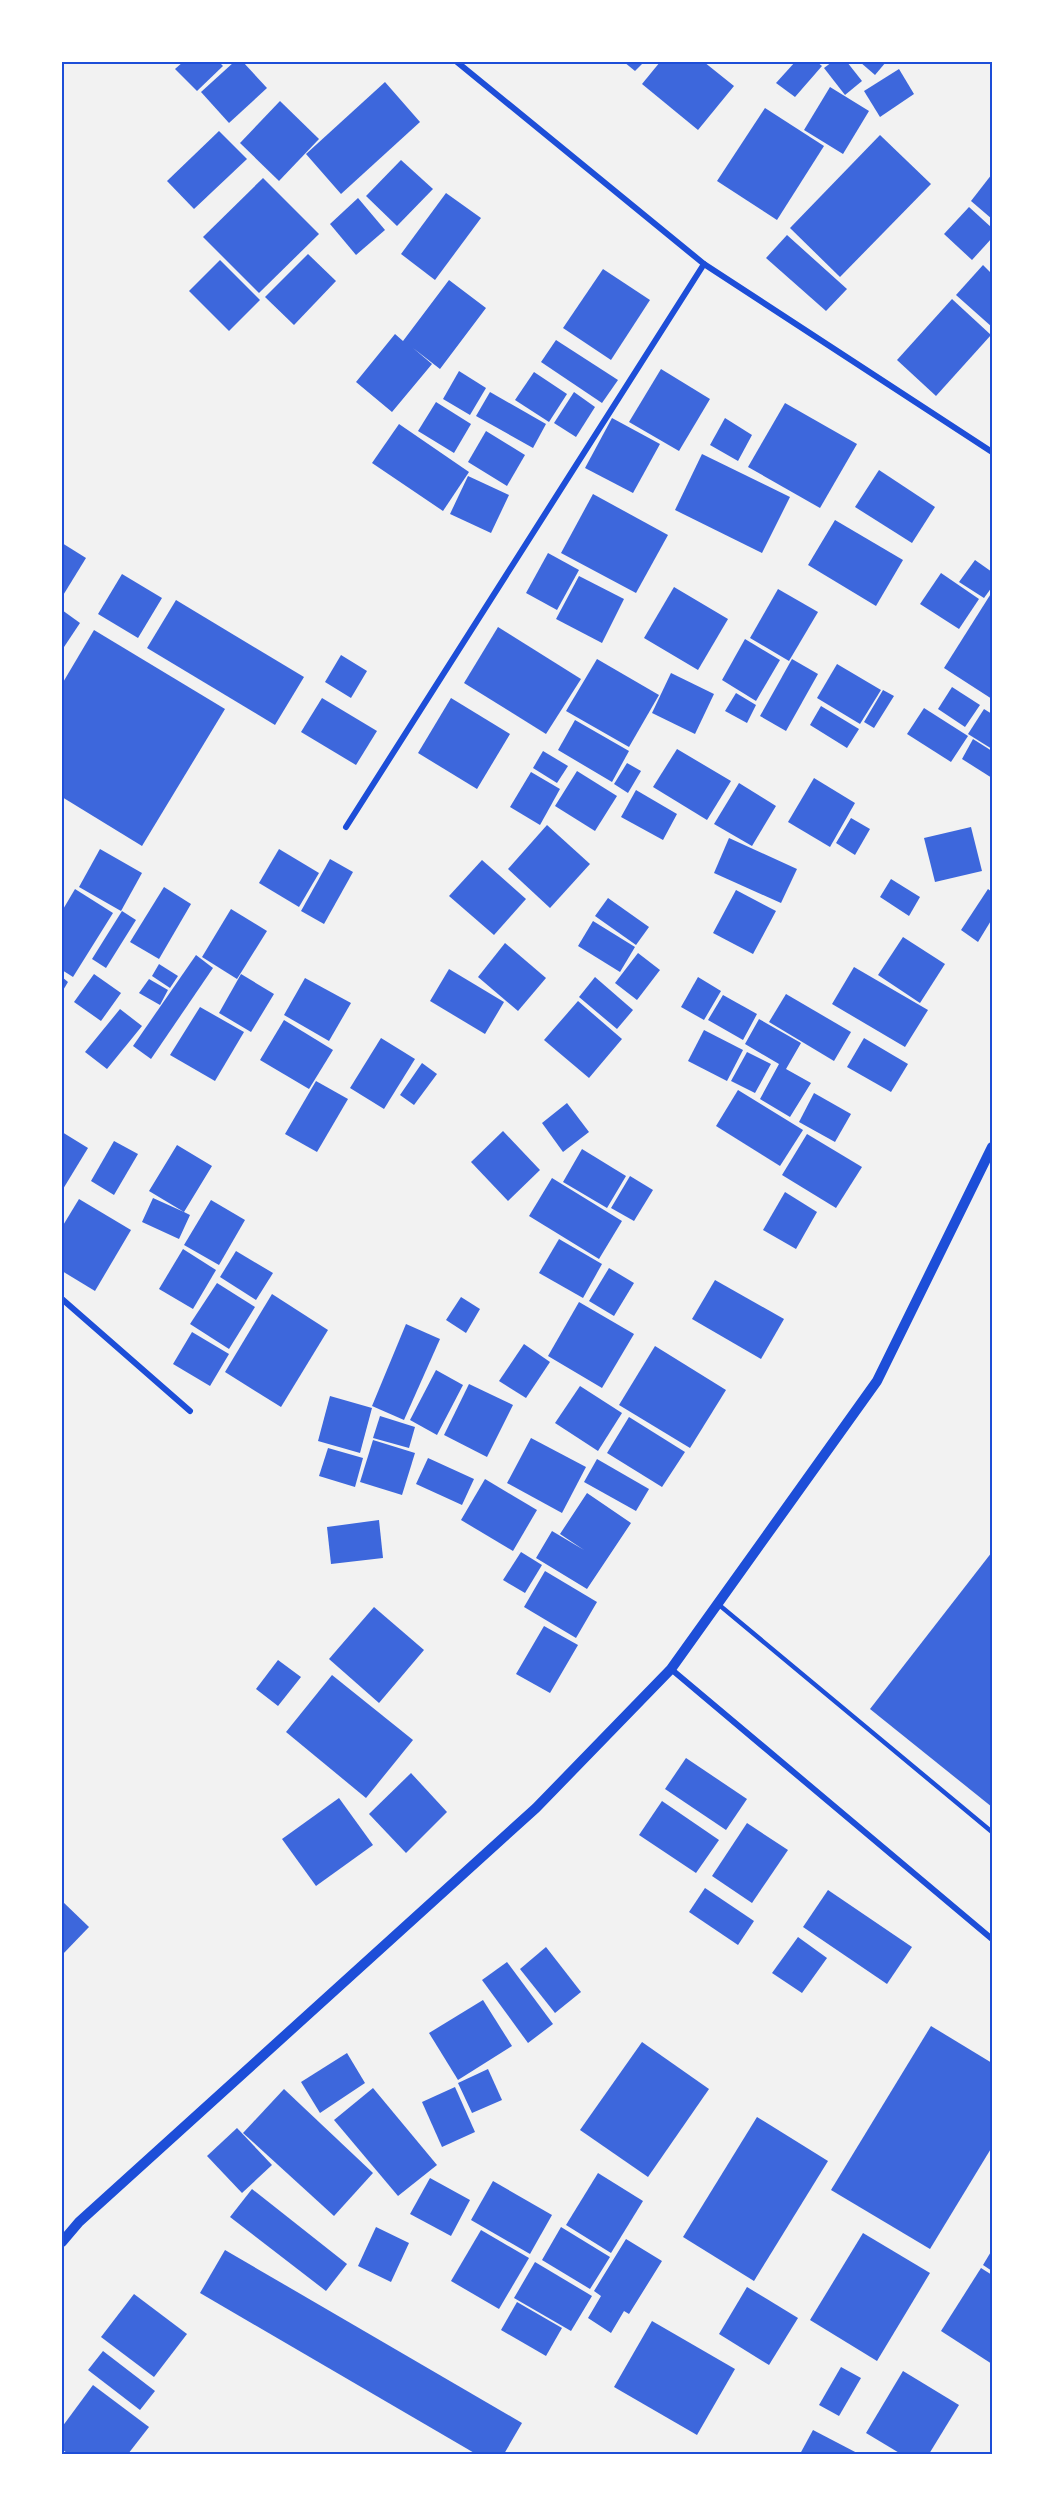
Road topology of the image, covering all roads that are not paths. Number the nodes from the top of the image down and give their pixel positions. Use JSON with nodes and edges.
{"nodes":[{"id":1,"x":457,"y":62,"type":"edge"},
{"id":2,"x":704,"y":264,"type":"junction"},
{"id":3,"x":993,"y":452,"type":"edge"},
{"id":4,"x":346,"y":827,"type":"dead end"},
{"id":5,"x":993,"y":1147,"type":"edge"},
{"id":6,"x":62,"y":1299,"type":"edge"},
{"id":7,"x":190,"y":1411,"type":"dead end"},
{"id":8,"x":717,"y":1604,"type":"junction"},
{"id":9,"x":671,"y":1670,"type":"junction"},
{"id":10,"x":993,"y":1832,"type":"edge"},
{"id":11,"x":993,"y":1939,"type":"edge"},
{"id":12,"x":62,"y":2242,"type":"edge"}],
"edges":[{"from":1,"to":2,"type":"street"},
{"from":2,"to":3,"type":"street"},
{"from":2,"to":4,"type":"street"},
{"from":5,"to":8,"type":"street"},
{"from":6,"to":7,"type":"street"},
{"from":8,"to":9,"type":"street"},
{"from":8,"to":10,"type":"lane"},
{"from":9,"to":11,"type":"street"},
{"from":9,"to":12,"type":"street"}]}
